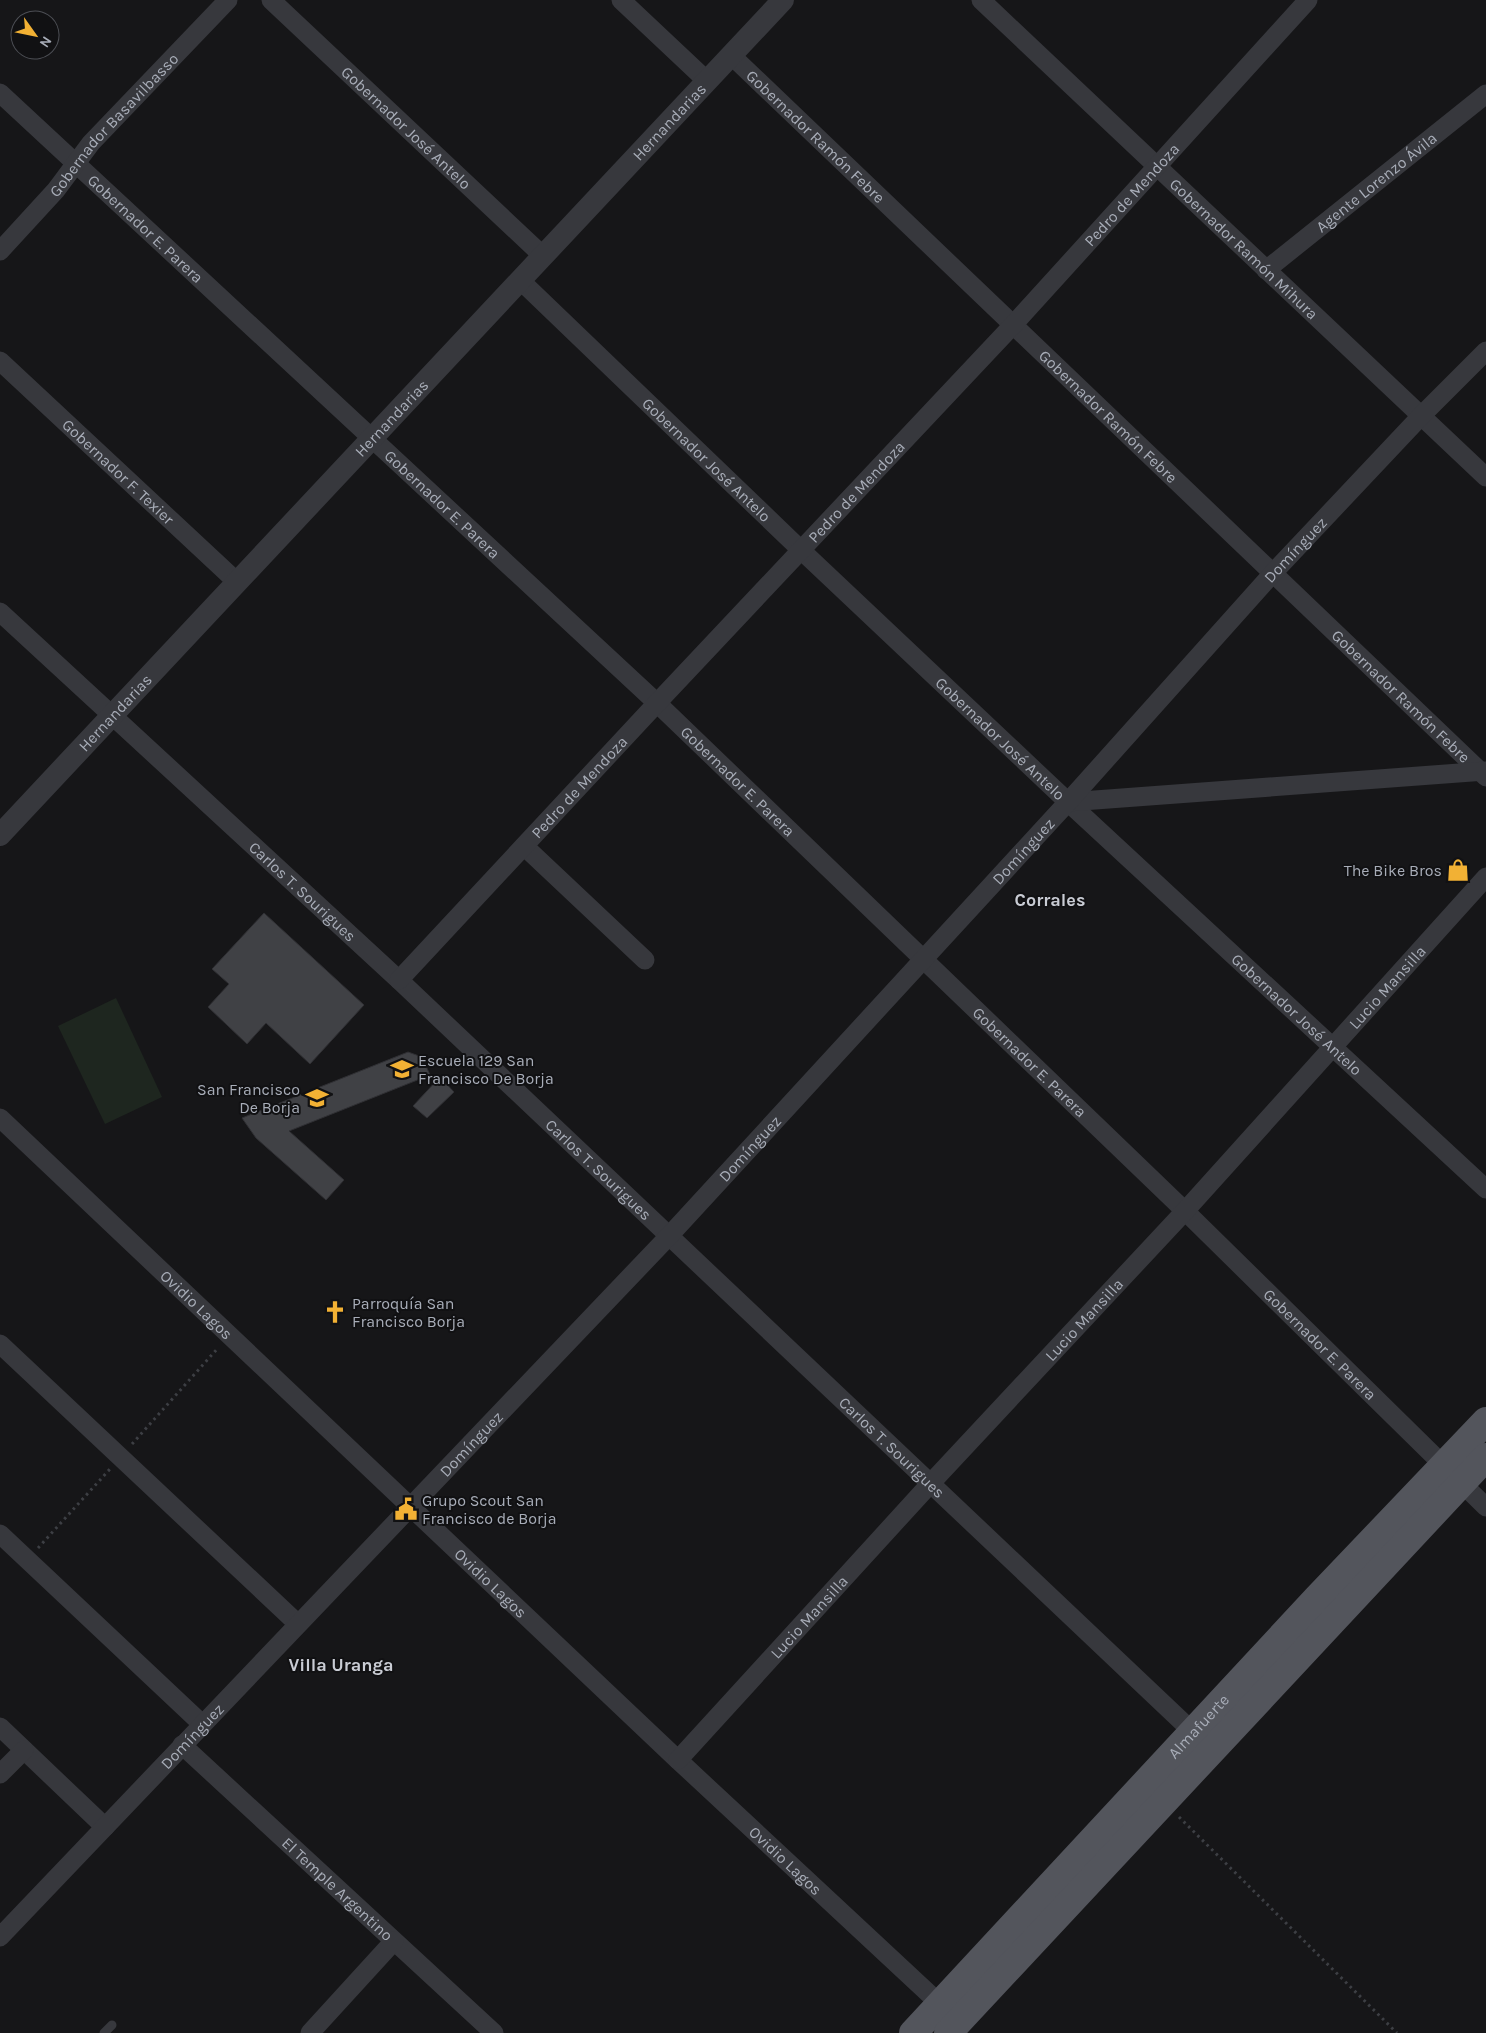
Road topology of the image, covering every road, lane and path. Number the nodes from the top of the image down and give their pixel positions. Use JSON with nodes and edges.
{"nodes":[{"id":1,"x":228,"y":0,"type":"edge"},
{"id":2,"x":271,"y":0,"type":"edge"},
{"id":3,"x":621,"y":0,"type":"edge"},
{"id":4,"x":783,"y":0,"type":"edge"},
{"id":5,"x":981,"y":0,"type":"edge"},
{"id":6,"x":1308,"y":0,"type":"edge"},
{"id":7,"x":732,"y":56,"type":"junction"},
{"id":8,"x":707,"y":81,"type":"junction"},
{"id":9,"x":0,"y":93,"type":"edge"},
{"id":10,"x":1486,"y":94,"type":"edge"},
{"id":11,"x":75,"y":164,"type":"junction"},
{"id":12,"x":1157,"y":166,"type":"junction"},
{"id":13,"x":0,"y":251,"type":"edge"},
{"id":14,"x":542,"y":255,"type":"junction"},
{"id":15,"x":1266,"y":270,"type":"junction"},
{"id":16,"x":520,"y":280,"type":"junction"},
{"id":17,"x":1013,"y":325,"type":"junction"},
{"id":18,"x":1486,"y":351,"type":"edge"},
{"id":19,"x":0,"y":361,"type":"edge"},
{"id":20,"x":1421,"y":416,"type":"junction"},
{"id":21,"x":372,"y":439,"type":"junction"},
{"id":22,"x":1486,"y":477,"type":"edge"},
{"id":23,"x":801,"y":550,"type":"junction"},
{"id":24,"x":1273,"y":573,"type":"junction"},
{"id":25,"x":237,"y":582,"type":"junction"},
{"id":26,"x":0,"y":612,"type":"edge"},
{"id":27,"x":657,"y":703,"type":"junction"},
{"id":28,"x":112,"y":717,"type":"junction"},
{"id":29,"x":1484,"y":773,"type":"edge"},
{"id":30,"x":1068,"y":802,"type":"junction"},
{"id":31,"x":0,"y":835,"type":"edge"},
{"id":32,"x":524,"y":846,"type":"junction"},
{"id":33,"x":1486,"y":877,"type":"edge"},
{"id":34,"x":922,"y":959,"type":"junction"},
{"id":35,"x":645,"y":960,"type":"dead end"},
{"id":36,"x":399,"y":980,"type":"junction"},
{"id":37,"x":1333,"y":1046,"type":"junction"},
{"id":38,"x":0,"y":1118,"type":"edge"},
{"id":39,"x":1486,"y":1189,"type":"edge"},
{"id":40,"x":1185,"y":1211,"type":"junction"},
{"id":41,"x":669,"y":1236,"type":"junction"},
{"id":42,"x":0,"y":1344,"type":"edge"},
{"id":43,"x":1486,"y":1421,"type":"edge"},
{"id":44,"x":1486,"y":1457,"type":"edge"},
{"id":45,"x":1453,"y":1475,"type":"junction"},
{"id":46,"x":930,"y":1484,"type":"junction"},
{"id":47,"x":410,"y":1506,"type":"junction"},
{"id":48,"x":1486,"y":1507,"type":"edge"},
{"id":49,"x":0,"y":1534,"type":"edge"},
{"id":50,"x":298,"y":1624,"type":"junction"},
{"id":51,"x":202,"y":1724,"type":"junction"},
{"id":52,"x":0,"y":1727,"type":"edge"},
{"id":53,"x":1193,"y":1732,"type":"junction"},
{"id":54,"x":182,"y":1746,"type":"junction"},
{"id":55,"x":24,"y":1750,"type":"junction"},
{"id":56,"x":678,"y":1760,"type":"junction"},
{"id":57,"x":0,"y":1774,"type":"edge"},
{"id":58,"x":1164,"y":1802,"type":"junction"},
{"id":59,"x":105,"y":1826,"type":"junction"},
{"id":60,"x":0,"y":1936,"type":"edge"},
{"id":61,"x":394,"y":1941,"type":"junction"},
{"id":62,"x":940,"y":2004,"type":"junction"},
{"id":63,"x":112,"y":2025,"type":"dead end"},
{"id":64,"x":104,"y":2033,"type":"edge"},
{"id":65,"x":310,"y":2033,"type":"edge"},
{"id":66,"x":494,"y":2033,"type":"edge"},
{"id":67,"x":913,"y":2033,"type":"edge"},
{"id":68,"x":948,"y":2033,"type":"edge"},
{"id":69,"x":1397,"y":2033,"type":"edge"}],
"edges":[{"from":1,"to":11,"type":"street","name":"Gobernador Basavilbasso"},
{"from":2,"to":14,"type":"street","name":"Gobernador José Antelo"},
{"from":3,"to":8,"type":"street"},
{"from":4,"to":7,"type":"street","name":"Hernandarias"},
{"from":5,"to":12,"type":"street","name":"Gobernador Ramón Mihura"},
{"from":6,"to":12,"type":"street","name":"Pedro de Mendoza"},
{"from":7,"to":8,"type":"street","name":"Hernandarias"},
{"from":7,"to":17,"type":"street","name":"Gobernador Ramón Febre"},
{"from":8,"to":14,"type":"street","name":"Hernandarias"},
{"from":9,"to":11,"type":"street","name":"Gobernador E. Parera"},
{"from":10,"to":15,"type":"street","name":"Agente Lorenzo Ávila"},
{"from":11,"to":13,"type":"street","name":"Gobernador Basavilbasso"},
{"from":11,"to":21,"type":"street","name":"Gobernador E. Parera"},
{"from":12,"to":15,"type":"street","name":"Gobernador Ramón Mihura"},
{"from":12,"to":17,"type":"street","name":"Pedro de Mendoza"},
{"from":14,"to":16,"type":"street","name":"Hernandarias"},
{"from":15,"to":20,"type":"street","name":"Gobernador Ramón Mihura"},
{"from":16,"to":21,"type":"street","name":"Hernandarias"},
{"from":16,"to":23,"type":"street","name":"Gobernador José Antelo"},
{"from":17,"to":23,"type":"street","name":"Pedro de Mendoza"},
{"from":17,"to":24,"type":"street","name":"Gobernador Ramón Febre"},
{"from":18,"to":20,"type":"street","name":"Domínguez"},
{"from":19,"to":25,"type":"street","name":"Gobernador F. Texier"},
{"from":20,"to":22,"type":"street","name":"Gobernador Ramón Mihura"},
{"from":20,"to":24,"type":"street","name":"Domínguez"},
{"from":21,"to":25,"type":"street","name":"Hernandarias"},
{"from":21,"to":27,"type":"street","name":"Gobernador E. Parera"},
{"from":23,"to":27,"type":"street","name":"Pedro de Mendoza"},
{"from":23,"to":30,"type":"street","name":"Gobernador José Antelo"},
{"from":24,"to":29,"type":"street","name":"Gobernador Ramón Febre"},
{"from":24,"to":30,"type":"street","name":"Domínguez"},
{"from":25,"to":28,"type":"street","name":"Hernandarias"},
{"from":26,"to":28,"type":"street","name":"Carlos T. Sourigues"},
{"from":27,"to":32,"type":"street","name":"Pedro de Mendoza"},
{"from":27,"to":34,"type":"street","name":"Gobernador E. Parera"},
{"from":28,"to":31,"type":"street","name":"Hernandarias"},
{"from":28,"to":36,"type":"street","name":"Carlos T. Sourigues"},
{"from":29,"to":30,"type":"street"},
{"from":30,"to":34,"type":"street","name":"Domínguez"},
{"from":30,"to":37,"type":"street","name":"Gobernador José Antelo"},
{"from":32,"to":35,"type":"street"},
{"from":32,"to":36,"type":"street","name":"Pedro de Mendoza"},
{"from":33,"to":37,"type":"street","name":"Lucio Mansilla"},
{"from":34,"to":40,"type":"street","name":"Gobernador E. Parera"},
{"from":34,"to":41,"type":"street","name":"Domínguez"},
{"from":36,"to":41,"type":"street","name":"Carlos T. Sourigues"},
{"from":37,"to":39,"type":"street","name":"Gobernador José Antelo"},
{"from":37,"to":40,"type":"street","name":"Lucio Mansilla"},
{"from":38,"to":47,"type":"street","name":"Ovidio Lagos"},
{"from":40,"to":45,"type":"street","name":"Gobernador E. Parera"},
{"from":40,"to":46,"type":"street","name":"Lucio Mansilla"},
{"from":41,"to":46,"type":"street","name":"Carlos T. Sourigues"},
{"from":41,"to":47,"type":"street","name":"Domínguez"},
{"from":42,"to":50,"type":"street"},
{"from":43,"to":45,"type":"main road","name":"Almafuerte"},
{"from":44,"to":45,"type":"main road","name":"Almafuerte"},
{"from":45,"to":48,"type":"street","name":"Gobernador E. Parera"},
{"from":45,"to":53,"type":"main road","name":"Almafuerte"},
{"from":45,"to":58,"type":"main road","name":"Almafuerte"},
{"from":46,"to":53,"type":"street","name":"Carlos T. Sourigues"},
{"from":46,"to":56,"type":"street","name":"Lucio Mansilla"},
{"from":47,"to":50,"type":"street","name":"Domínguez"},
{"from":47,"to":56,"type":"street","name":"Ovidio Lagos"},
{"from":49,"to":51,"type":"street"},
{"from":50,"to":51,"type":"street","name":"Domínguez"},
{"from":51,"to":54,"type":"street","name":"Domínguez"},
{"from":52,"to":55,"type":"street"},
{"from":53,"to":62,"type":"main road","name":"Almafuerte"},
{"from":54,"to":59,"type":"street","name":"Domínguez"},
{"from":54,"to":61,"type":"street","name":"El Temple Argentino"},
{"from":55,"to":57,"type":"street"},
{"from":55,"to":59,"type":"street"},
{"from":56,"to":62,"type":"street","name":"Ovidio Lagos"},
{"from":58,"to":68,"type":"main road","name":"Almafuerte"},
{"from":58,"to":69,"type":"path"},
{"from":59,"to":60,"type":"street","name":"Domínguez"},
{"from":61,"to":65,"type":"street"},
{"from":61,"to":66,"type":"street","name":"El Temple Argentino"},
{"from":62,"to":67,"type":"main road","name":"Almafuerte"},
{"from":63,"to":64,"type":"lane"}]}
